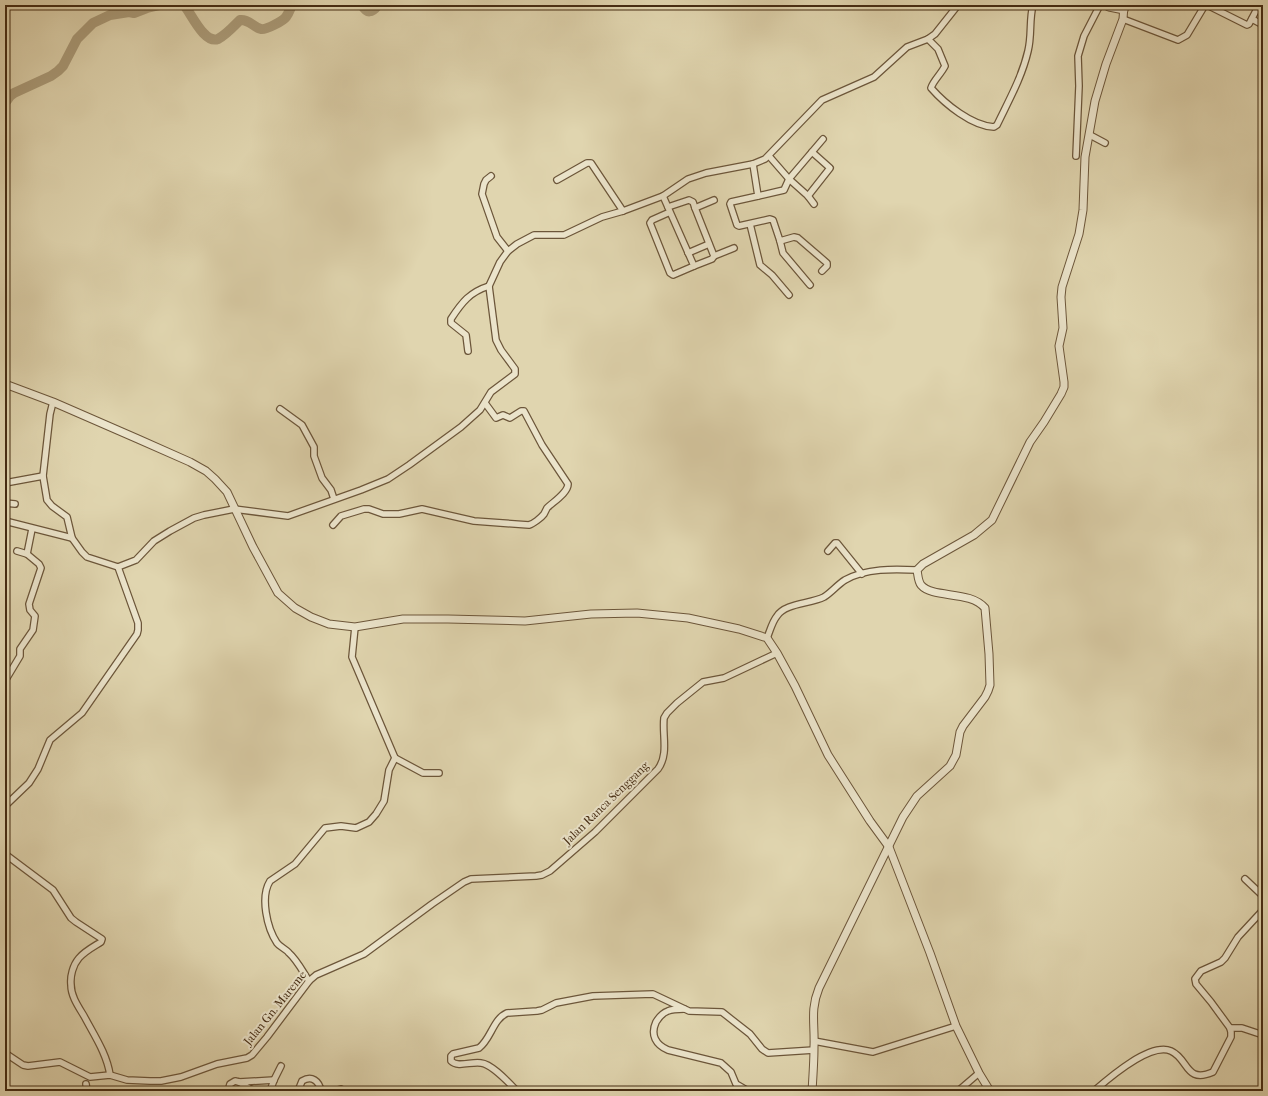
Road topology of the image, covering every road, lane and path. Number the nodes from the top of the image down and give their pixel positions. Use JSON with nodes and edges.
{"nodes":[{"id":1,"x":958,"y":5,"type":"edge"},
{"id":2,"x":1033,"y":5,"type":"edge"},
{"id":3,"x":1100,"y":5,"type":"edge"},
{"id":4,"x":1105,"y":5,"type":"edge"},
{"id":5,"x":1206,"y":5,"type":"edge"},
{"id":6,"x":1259,"y":5,"type":"edge"},
{"id":7,"x":1124,"y":8,"type":"edge"},
{"id":8,"x":1123,"y":18,"type":"junction"},
{"id":9,"x":1252,"y":19,"type":"junction"},
{"id":10,"x":1263,"y":25,"type":"edge"},
{"id":11,"x":928,"y":39,"type":"junction"},
{"id":12,"x":1090,"y":135,"type":"junction"},
{"id":13,"x":823,"y":139,"type":"dead end"},
{"id":14,"x":1105,"y":143,"type":"dead end"},
{"id":15,"x":812,"y":152,"type":"junction"},
{"id":16,"x":769,"y":156,"type":"junction"},
{"id":17,"x":1076,"y":156,"type":"dead end"},
{"id":18,"x":753,"y":164,"type":"junction"},
{"id":19,"x":491,"y":176,"type":"dead end"},
{"id":20,"x":789,"y":179,"type":"junction"},
{"id":21,"x":557,"y":180,"type":"dead end"},
{"id":22,"x":663,"y":196,"type":"junction"},
{"id":23,"x":758,"y":196,"type":"junction"},
{"id":24,"x":808,"y":196,"type":"junction"},
{"id":25,"x":714,"y":200,"type":"dead end"},
{"id":26,"x":814,"y":204,"type":"dead end"},
{"id":27,"x":695,"y":208,"type":"junction"},
{"id":28,"x":669,"y":210,"type":"junction"},
{"id":29,"x":623,"y":212,"type":"junction"},
{"id":30,"x":750,"y":224,"type":"junction"},
{"id":31,"x":780,"y":241,"type":"junction"},
{"id":32,"x":709,"y":244,"type":"junction"},
{"id":33,"x":734,"y":248,"type":"dead end"},
{"id":34,"x":508,"y":251,"type":"junction"},
{"id":35,"x":688,"y":254,"type":"junction"},
{"id":36,"x":714,"y":256,"type":"junction"},
{"id":37,"x":694,"y":266,"type":"junction"},
{"id":38,"x":822,"y":271,"type":"dead end"},
{"id":39,"x":810,"y":285,"type":"dead end"},
{"id":40,"x":489,"y":286,"type":"junction"},
{"id":41,"x":789,"y":295,"type":"dead end"},
{"id":42,"x":468,"y":351,"type":"dead end"},
{"id":43,"x":5,"y":384,"type":"edge"},
{"id":44,"x":485,"y":403,"type":"junction"},
{"id":45,"x":51,"y":408,"type":"junction"},
{"id":46,"x":280,"y":409,"type":"dead end"},
{"id":47,"x":43,"y":476,"type":"junction"},
{"id":48,"x":5,"y":483,"type":"edge"},
{"id":49,"x":334,"y":499,"type":"junction"},
{"id":50,"x":5,"y":503,"type":"edge"},
{"id":51,"x":16,"y":504,"type":"dead end"},
{"id":52,"x":234,"y":509,"type":"junction"},
{"id":53,"x":5,"y":521,"type":"edge"},
{"id":54,"x":333,"y":525,"type":"dead end"},
{"id":55,"x":32,"y":529,"type":"junction"},
{"id":56,"x":72,"y":538,"type":"junction"},
{"id":57,"x":828,"y":550,"type":"dead end"},
{"id":58,"x":17,"y":551,"type":"dead end"},
{"id":59,"x":27,"y":554,"type":"junction"},
{"id":60,"x":118,"y":568,"type":"junction"},
{"id":61,"x":917,"y":570,"type":"junction"},
{"id":62,"x":862,"y":574,"type":"junction"},
{"id":63,"x":355,"y":626,"type":"junction"},
{"id":64,"x":767,"y":638,"type":"junction"},
{"id":65,"x":777,"y":653,"type":"junction"},
{"id":66,"x":5,"y":681,"type":"edge"},
{"id":67,"x":395,"y":758,"type":"junction"},
{"id":68,"x":439,"y":773,"type":"dead end"},
{"id":69,"x":5,"y":806,"type":"edge"},
{"id":70,"x":889,"y":847,"type":"junction"},
{"id":71,"x":5,"y":854,"type":"edge"},
{"id":72,"x":536,"y":876,"type":"joint"},
{"id":73,"x":1245,"y":879,"type":"dead end"},
{"id":74,"x":1263,"y":896,"type":"edge"},
{"id":75,"x":1263,"y":910,"type":"edge"},
{"id":76,"x":309,"y":981,"type":"junction"},
{"id":77,"x":685,"y":1009,"type":"junction"},
{"id":78,"x":956,"y":1026,"type":"junction"},
{"id":79,"x":1230,"y":1028,"type":"junction"},
{"id":80,"x":1263,"y":1035,"type":"edge"},
{"id":81,"x":814,"y":1041,"type":"junction"},
{"id":82,"x":814,"y":1050,"type":"junction"},
{"id":83,"x":5,"y":1053,"type":"edge"},
{"id":84,"x":282,"y":1066,"type":"dead end"},
{"id":85,"x":979,"y":1073,"type":"junction"},
{"id":86,"x":110,"y":1076,"type":"junction"},
{"id":87,"x":274,"y":1080,"type":"junction"},
{"id":88,"x":239,"y":1082,"type":"junction"},
{"id":89,"x":86,"y":1084,"type":"dead end"},
{"id":90,"x":87,"y":1091,"type":"edge"},
{"id":91,"x":228,"y":1091,"type":"edge"},
{"id":92,"x":254,"y":1091,"type":"edge"},
{"id":93,"x":270,"y":1091,"type":"edge"},
{"id":94,"x":298,"y":1091,"type":"edge"},
{"id":95,"x":321,"y":1091,"type":"edge"},
{"id":96,"x":334,"y":1091,"type":"edge"},
{"id":97,"x":344,"y":1091,"type":"edge"},
{"id":98,"x":517,"y":1091,"type":"edge"},
{"id":99,"x":748,"y":1091,"type":"edge"},
{"id":100,"x":812,"y":1091,"type":"edge"},
{"id":101,"x":958,"y":1091,"type":"edge"},
{"id":102,"x":990,"y":1091,"type":"edge"},
{"id":103,"x":1094,"y":1091,"type":"edge"}],
"edges":[{"from":1,"to":11,"type":"street"},
{"from":2,"to":11,"type":"street"},
{"from":3,"to":17,"type":"street"},
{"from":4,"to":7,"type":"street"},
{"from":5,"to":8,"type":"street"},
{"from":5,"to":9,"type":"street"},
{"from":6,"to":9,"type":"street"},
{"from":7,"to":8,"type":"street"},
{"from":8,"to":12,"type":"street"},
{"from":9,"to":10,"type":"street"},
{"from":11,"to":16,"type":"street"},
{"from":12,"to":14,"type":"street"},
{"from":12,"to":61,"type":"street"},
{"from":13,"to":15,"type":"street"},
{"from":15,"to":20,"type":"street"},
{"from":15,"to":24,"type":"street"},
{"from":16,"to":18,"type":"street"},
{"from":16,"to":20,"type":"street"},
{"from":18,"to":22,"type":"street"},
{"from":18,"to":23,"type":"street"},
{"from":19,"to":34,"type":"street"},
{"from":20,"to":23,"type":"street"},
{"from":20,"to":24,"type":"street"},
{"from":21,"to":29,"type":"street"},
{"from":22,"to":28,"type":"street"},
{"from":22,"to":29,"type":"street"},
{"from":23,"to":30,"type":"street"},
{"from":24,"to":26,"type":"street"},
{"from":25,"to":27,"type":"street"},
{"from":27,"to":28,"type":"street"},
{"from":27,"to":32,"type":"street"},
{"from":28,"to":35,"type":"street"},
{"from":28,"to":37,"type":"street"},
{"from":29,"to":34,"type":"street"},
{"from":30,"to":31,"type":"street"},
{"from":30,"to":41,"type":"street"},
{"from":31,"to":38,"type":"street"},
{"from":31,"to":39,"type":"street"},
{"from":32,"to":35,"type":"street"},
{"from":32,"to":36,"type":"street"},
{"from":33,"to":36,"type":"street"},
{"from":34,"to":40,"type":"street"},
{"from":35,"to":37,"type":"street"},
{"from":36,"to":37,"type":"street"},
{"from":40,"to":42,"type":"street"},
{"from":40,"to":44,"type":"street"},
{"from":43,"to":45,"type":"street"},
{"from":44,"to":49,"type":"street"},
{"from":44,"to":54,"type":"street"},
{"from":45,"to":47,"type":"street"},
{"from":45,"to":52,"type":"street"},
{"from":46,"to":49,"type":"street"},
{"from":47,"to":48,"type":"street"},
{"from":47,"to":56,"type":"street"},
{"from":49,"to":52,"type":"street"},
{"from":50,"to":51,"type":"street"},
{"from":52,"to":60,"type":"street"},
{"from":52,"to":63,"type":"street"},
{"from":53,"to":55,"type":"street"},
{"from":55,"to":56,"type":"street"},
{"from":55,"to":59,"type":"street"},
{"from":56,"to":60,"type":"street"},
{"from":57,"to":62,"type":"street"},
{"from":58,"to":59,"type":"street"},
{"from":59,"to":66,"type":"street"},
{"from":60,"to":69,"type":"street"},
{"from":61,"to":62,"type":"street"},
{"from":61,"to":70,"type":"street"},
{"from":62,"to":64,"type":"street"},
{"from":63,"to":64,"type":"street"},
{"from":63,"to":67,"type":"street"},
{"from":64,"to":65,"type":"street"},
{"from":65,"to":70,"type":"street"},
{"from":65,"to":72,"type":"street","name":"Jalan Ranca Senggang"},
{"from":67,"to":68,"type":"street"},
{"from":67,"to":76,"type":"street"},
{"from":70,"to":78,"type":"street"},
{"from":70,"to":81,"type":"street"},
{"from":71,"to":86,"type":"street"},
{"from":72,"to":76,"type":"street","name":"Jalan Gn. Mareme"},
{"from":73,"to":74,"type":"street"},
{"from":75,"to":79,"type":"street"},
{"from":76,"to":86,"type":"street","name":"Jalan Gn. Mareme"},
{"from":77,"to":82,"type":"street"},
{"from":77,"to":98,"type":"street"},
{"from":77,"to":99,"type":"street"},
{"from":78,"to":81,"type":"street"},
{"from":78,"to":85,"type":"street"},
{"from":79,"to":80,"type":"street"},
{"from":79,"to":103,"type":"street"},
{"from":81,"to":82,"type":"street"},
{"from":82,"to":100,"type":"street"},
{"from":83,"to":86,"type":"street","name":"Jalan Gn. Mareme"},
{"from":84,"to":87,"type":"street"},
{"from":85,"to":101,"type":"street"},
{"from":85,"to":102,"type":"street"},
{"from":87,"to":88,"type":"street"},
{"from":87,"to":93,"type":"street"},
{"from":88,"to":91,"type":"street"},
{"from":88,"to":92,"type":"street"},
{"from":89,"to":90,"type":"street"},
{"from":94,"to":95,"type":"street"},
{"from":96,"to":97,"type":"street"}]}
